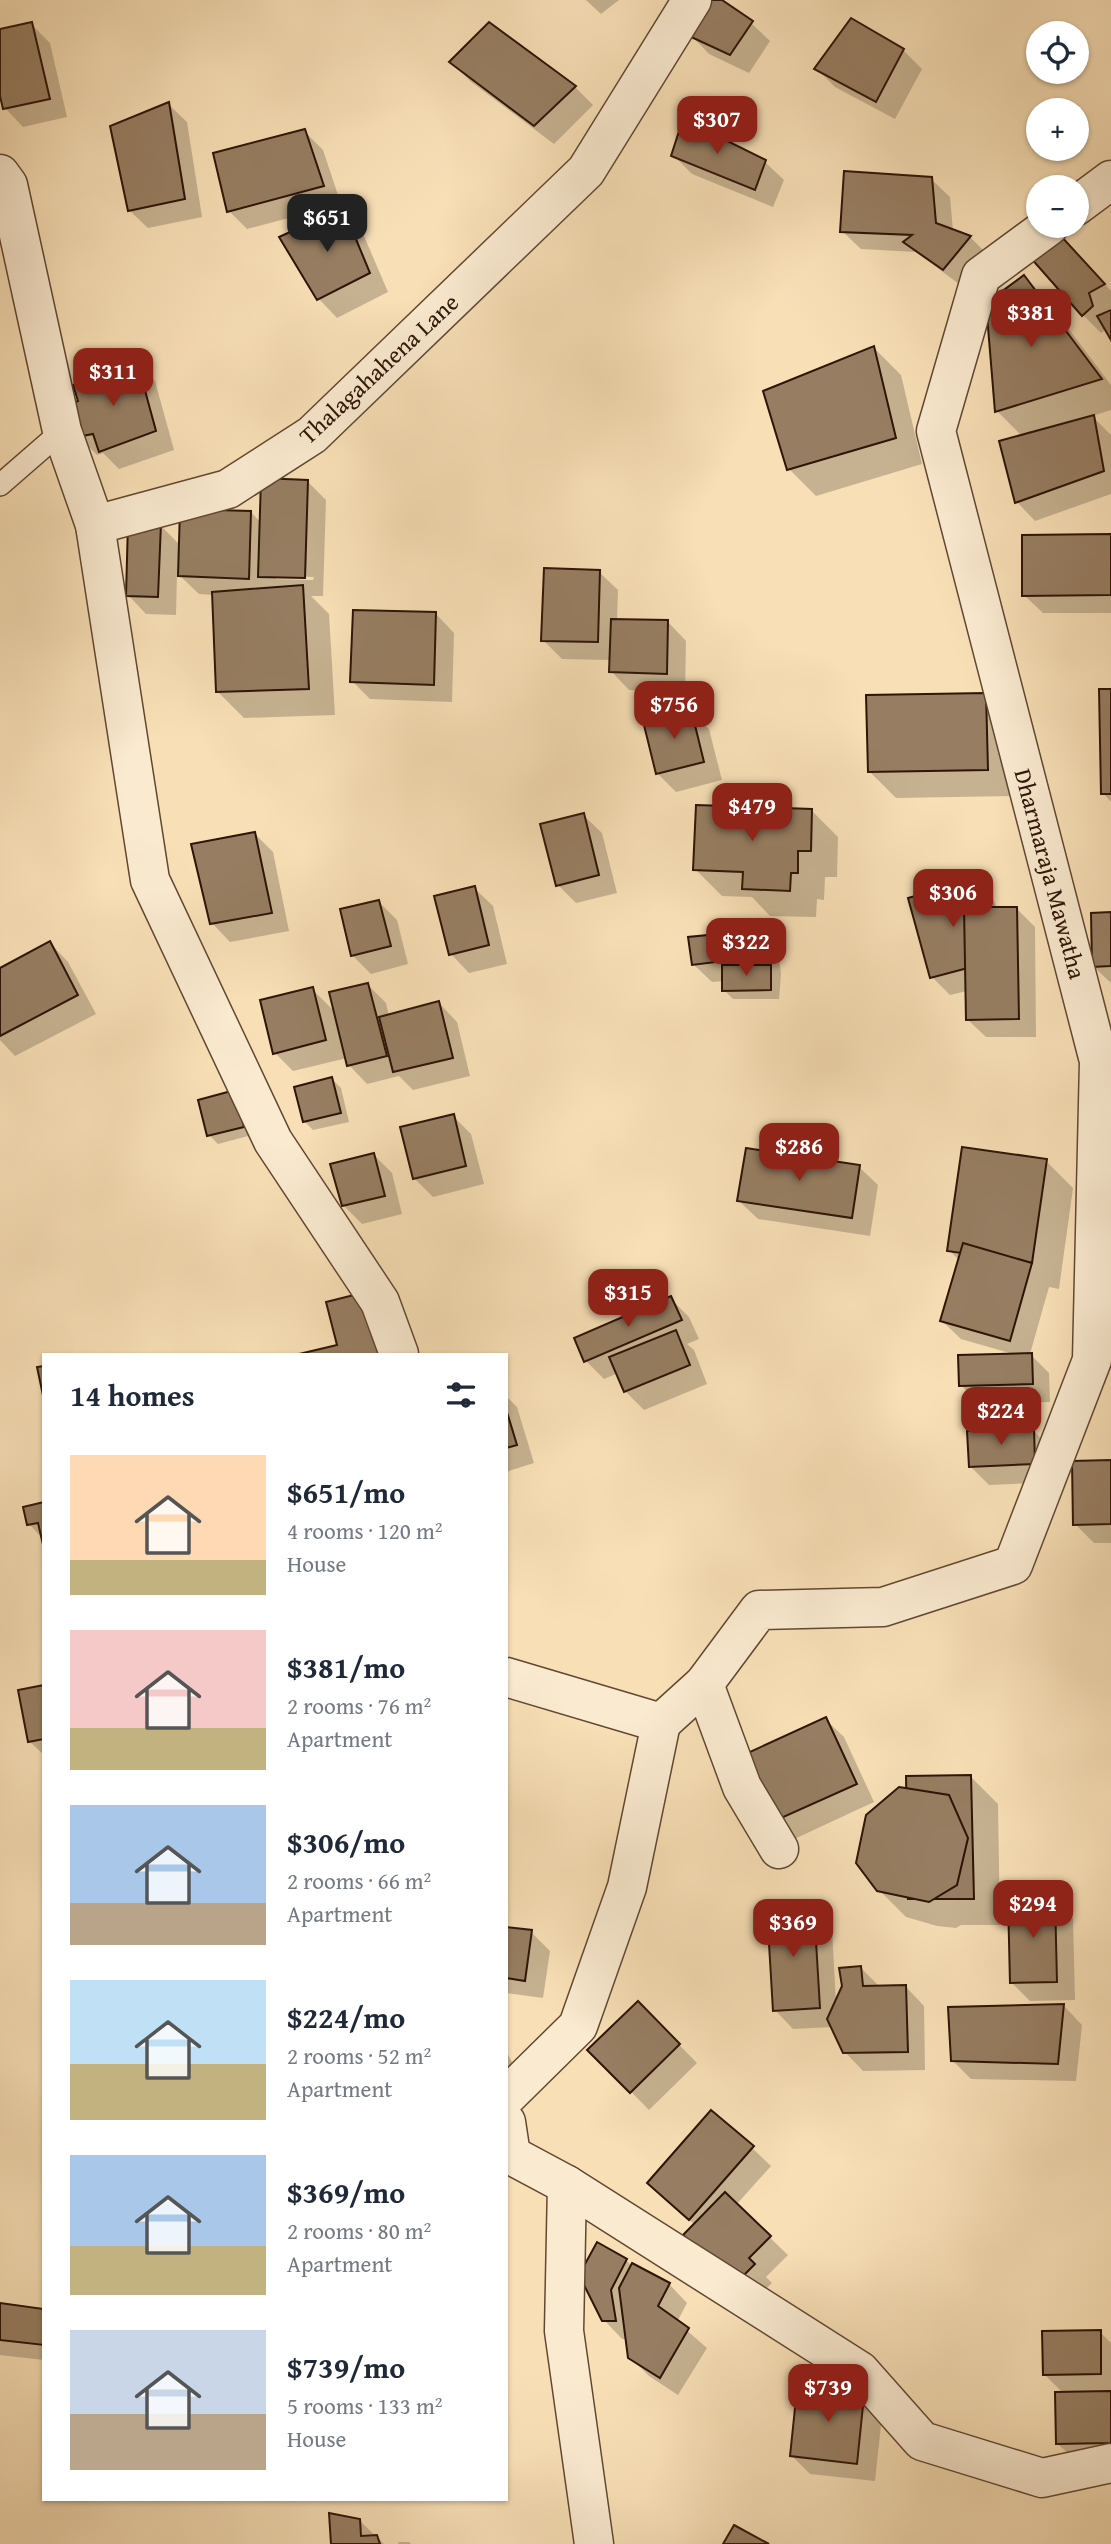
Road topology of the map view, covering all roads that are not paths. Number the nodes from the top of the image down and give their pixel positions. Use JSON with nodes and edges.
{"nodes":[{"id":1,"x":692,"y":0,"type":"edge"},
{"id":2,"x":0,"y":174,"type":"edge"},
{"id":3,"x":1111,"y":180,"type":"edge"},
{"id":4,"x":1089,"y":196,"type":"edge"},
{"id":5,"x":1033,"y":238,"type":"edge"},
{"id":6,"x":62,"y":431,"type":"junction"},
{"id":7,"x":0,"y":485,"type":"edge"},
{"id":8,"x":95,"y":526,"type":"junction"},
{"id":9,"x":399,"y":1353,"type":"edge"},
{"id":10,"x":508,"y":1678,"type":"edge"},
{"id":11,"x":704,"y":1684,"type":"junction"},
{"id":12,"x":661,"y":1723,"type":"junction"},
{"id":13,"x":779,"y":1849,"type":"dead end"},
{"id":14,"x":508,"y":2095,"type":"edge"},
{"id":15,"x":508,"y":2135,"type":"edge"},
{"id":16,"x":567,"y":2185,"type":"junction"},
{"id":17,"x":1111,"y":2463,"type":"edge"},
{"id":18,"x":594,"y":2544,"type":"edge"}],
"edges":[{"from":1,"to":8,"type":"street","name":"Thalagahahena Lane"},
{"from":2,"to":6,"type":"street"},
{"from":3,"to":4,"type":"street"},
{"from":5,"to":11,"type":"street","name":"Dharmaraja Mawatha"},
{"from":6,"to":7,"type":"lane"},
{"from":6,"to":8,"type":"street"},
{"from":8,"to":9,"type":"street"},
{"from":10,"to":12,"type":"street"},
{"from":11,"to":12,"type":"street","name":"Dharmaraja Mawatha"},
{"from":11,"to":13,"type":"street"},
{"from":12,"to":14,"type":"street"},
{"from":15,"to":16,"type":"street"},
{"from":16,"to":17,"type":"street"},
{"from":16,"to":18,"type":"street"}]}
